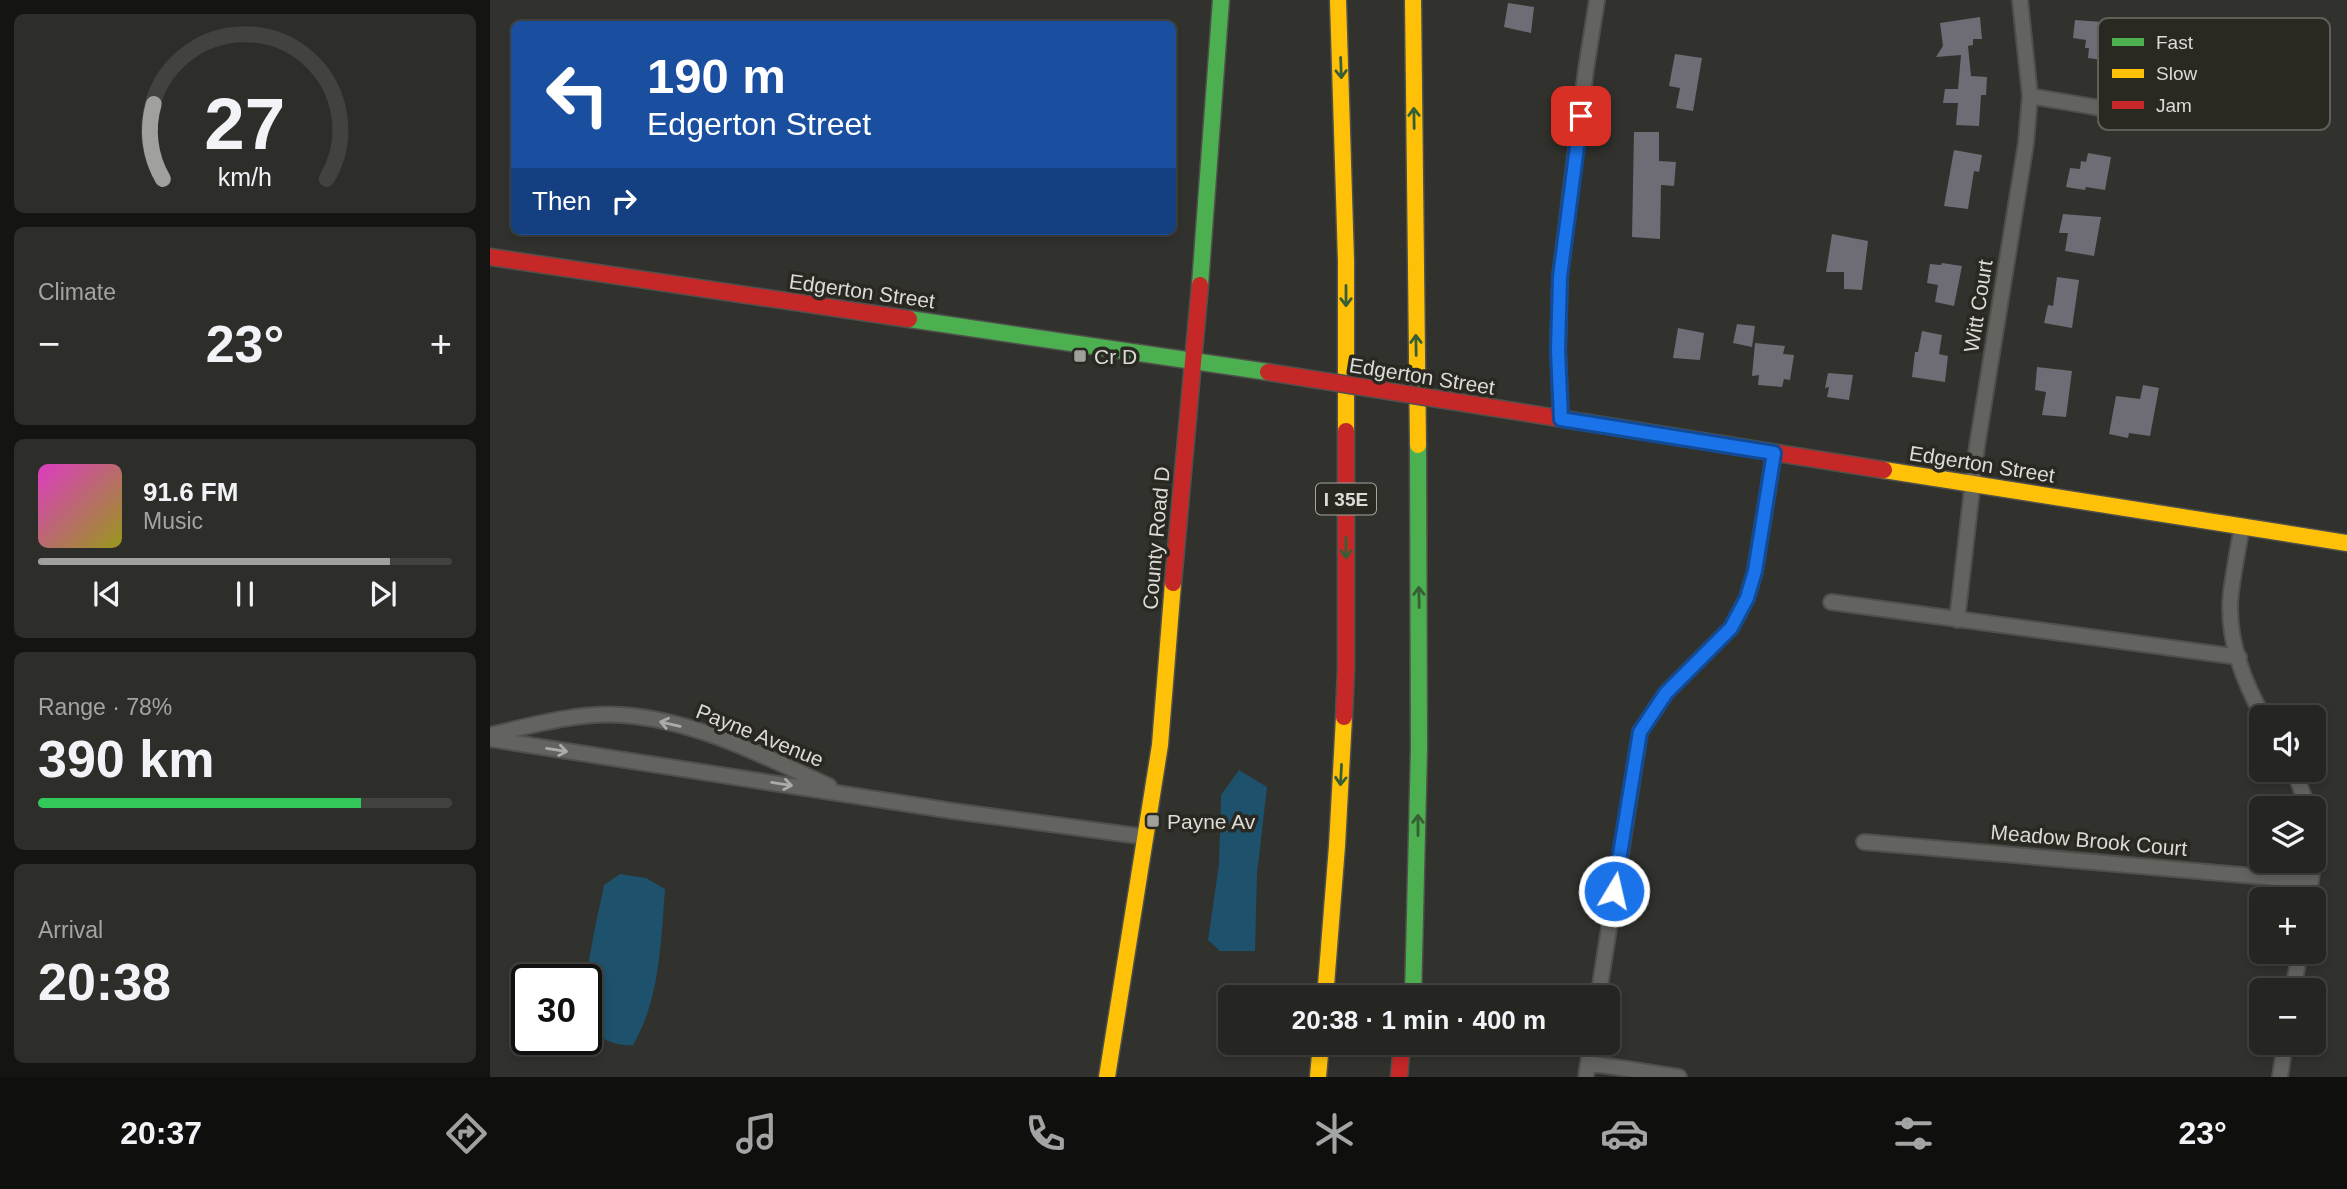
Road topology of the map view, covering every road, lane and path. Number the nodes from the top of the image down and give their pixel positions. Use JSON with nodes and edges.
{"nodes":[{"id":1,"x":1221,"y":0,"type":"edge"},
{"id":2,"x":1338,"y":0,"type":"edge"},
{"id":3,"x":1413,"y":0,"type":"edge"},
{"id":4,"x":1597,"y":0,"type":"edge"},
{"id":5,"x":2020,"y":0,"type":"edge"},
{"id":6,"x":2030,"y":96,"type":"junction"},
{"id":7,"x":2098,"y":108,"type":"edge"},
{"id":8,"x":490,"y":257,"type":"edge"},
{"id":9,"x":1194,"y":361,"type":"junction"},
{"id":10,"x":1561,"y":419,"type":"junction"},
{"id":11,"x":1774,"y":453,"type":"junction"},
{"id":12,"x":1971,"y":483,"type":"junction"},
{"id":13,"x":2242,"y":526,"type":"junction"},
{"id":14,"x":2347,"y":543,"type":"edge"},
{"id":15,"x":1831,"y":602,"type":"dead end"},
{"id":16,"x":1957,"y":620,"type":"junction"},
{"id":17,"x":2239,"y":657,"type":"junction"},
{"id":18,"x":2259,"y":705,"type":"edge"},
{"id":19,"x":490,"y":737,"type":"edge"},
{"id":20,"x":846,"y":794,"type":"junction"},
{"id":21,"x":1146,"y":837,"type":"junction"},
{"id":22,"x":1864,"y":842,"type":"dead end"},
{"id":23,"x":2312,"y":873,"type":"edge"},
{"id":24,"x":2311,"y":881,"type":"junction"},
{"id":25,"x":2310,"y":887,"type":"edge"},
{"id":26,"x":1417,"y":893,"type":"junction"},
{"id":27,"x":1326,"y":985,"type":"edge"},
{"id":28,"x":1408,"y":985,"type":"edge"},
{"id":29,"x":1413,"y":985,"type":"edge"},
{"id":30,"x":1600,"y":985,"type":"edge"},
{"id":31,"x":1320,"y":1055,"type":"edge"},
{"id":32,"x":1401,"y":1055,"type":"edge"},
{"id":33,"x":1411,"y":1055,"type":"edge"},
{"id":34,"x":2283,"y":1055,"type":"edge"},
{"id":35,"x":1587,"y":1070,"type":"edge"},
{"id":36,"x":1107,"y":1077,"type":"edge"},
{"id":37,"x":1318,"y":1077,"type":"edge"},
{"id":38,"x":1399,"y":1077,"type":"edge"},
{"id":39,"x":1410,"y":1077,"type":"edge"},
{"id":40,"x":1679,"y":1077,"type":"edge"},
{"id":41,"x":2280,"y":1077,"type":"edge"}],
"edges":[{"from":1,"to":9,"type":"main road","name":"County Road D"},
{"from":2,"to":27,"type":"main road","number":"I 35E","one_way":true},
{"from":26,"to":3,"type":"main road","one_way":true},
{"from":4,"to":10,"type":"street"},
{"from":5,"to":6,"type":"street","name":"Witt Court"},
{"from":6,"to":7,"type":"street"},
{"from":6,"to":12,"type":"street","name":"Witt Court"},
{"from":8,"to":9,"type":"main road","name":"Edgerton Street"},
{"from":9,"to":10,"type":"main road","name":"Edgerton Street","bridge":true},
{"from":9,"to":21,"type":"main road","name":"County Road D"},
{"from":10,"to":11,"type":"main road","name":"Edgerton Street"},
{"from":11,"to":12,"type":"main road","name":"Edgerton Street"},
{"from":11,"to":30,"type":"street"},
{"from":12,"to":13,"type":"main road","name":"Edgerton Street"},
{"from":12,"to":16,"type":"street","name":"Witt Court"},
{"from":13,"to":14,"type":"main road","name":"Edgerton Street"},
{"from":13,"to":17,"type":"street"},
{"from":15,"to":16,"type":"street"},
{"from":16,"to":17,"type":"street"},
{"from":17,"to":18,"type":"street"},
{"from":19,"to":20,"type":"street","name":"Payne Avenue","one_way":true},
{"from":20,"to":19,"type":"street","name":"Payne Avenue","one_way":true},
{"from":20,"to":21,"type":"street","name":"Payne Avenue"},
{"from":21,"to":36,"type":"main road","name":"County Road D"},
{"from":22,"to":24,"type":"street","name":"Meadow Brook Court"},
{"from":23,"to":24,"type":"street"},
{"from":24,"to":25,"type":"street"},
{"from":26,"to":28,"type":"main road"},
{"from":26,"to":29,"type":"main road"},
{"from":31,"to":37,"type":"main road"},
{"from":32,"to":38,"type":"main road"},
{"from":33,"to":39,"type":"main road"},
{"from":34,"to":41,"type":"street"},
{"from":35,"to":40,"type":"street"}]}
